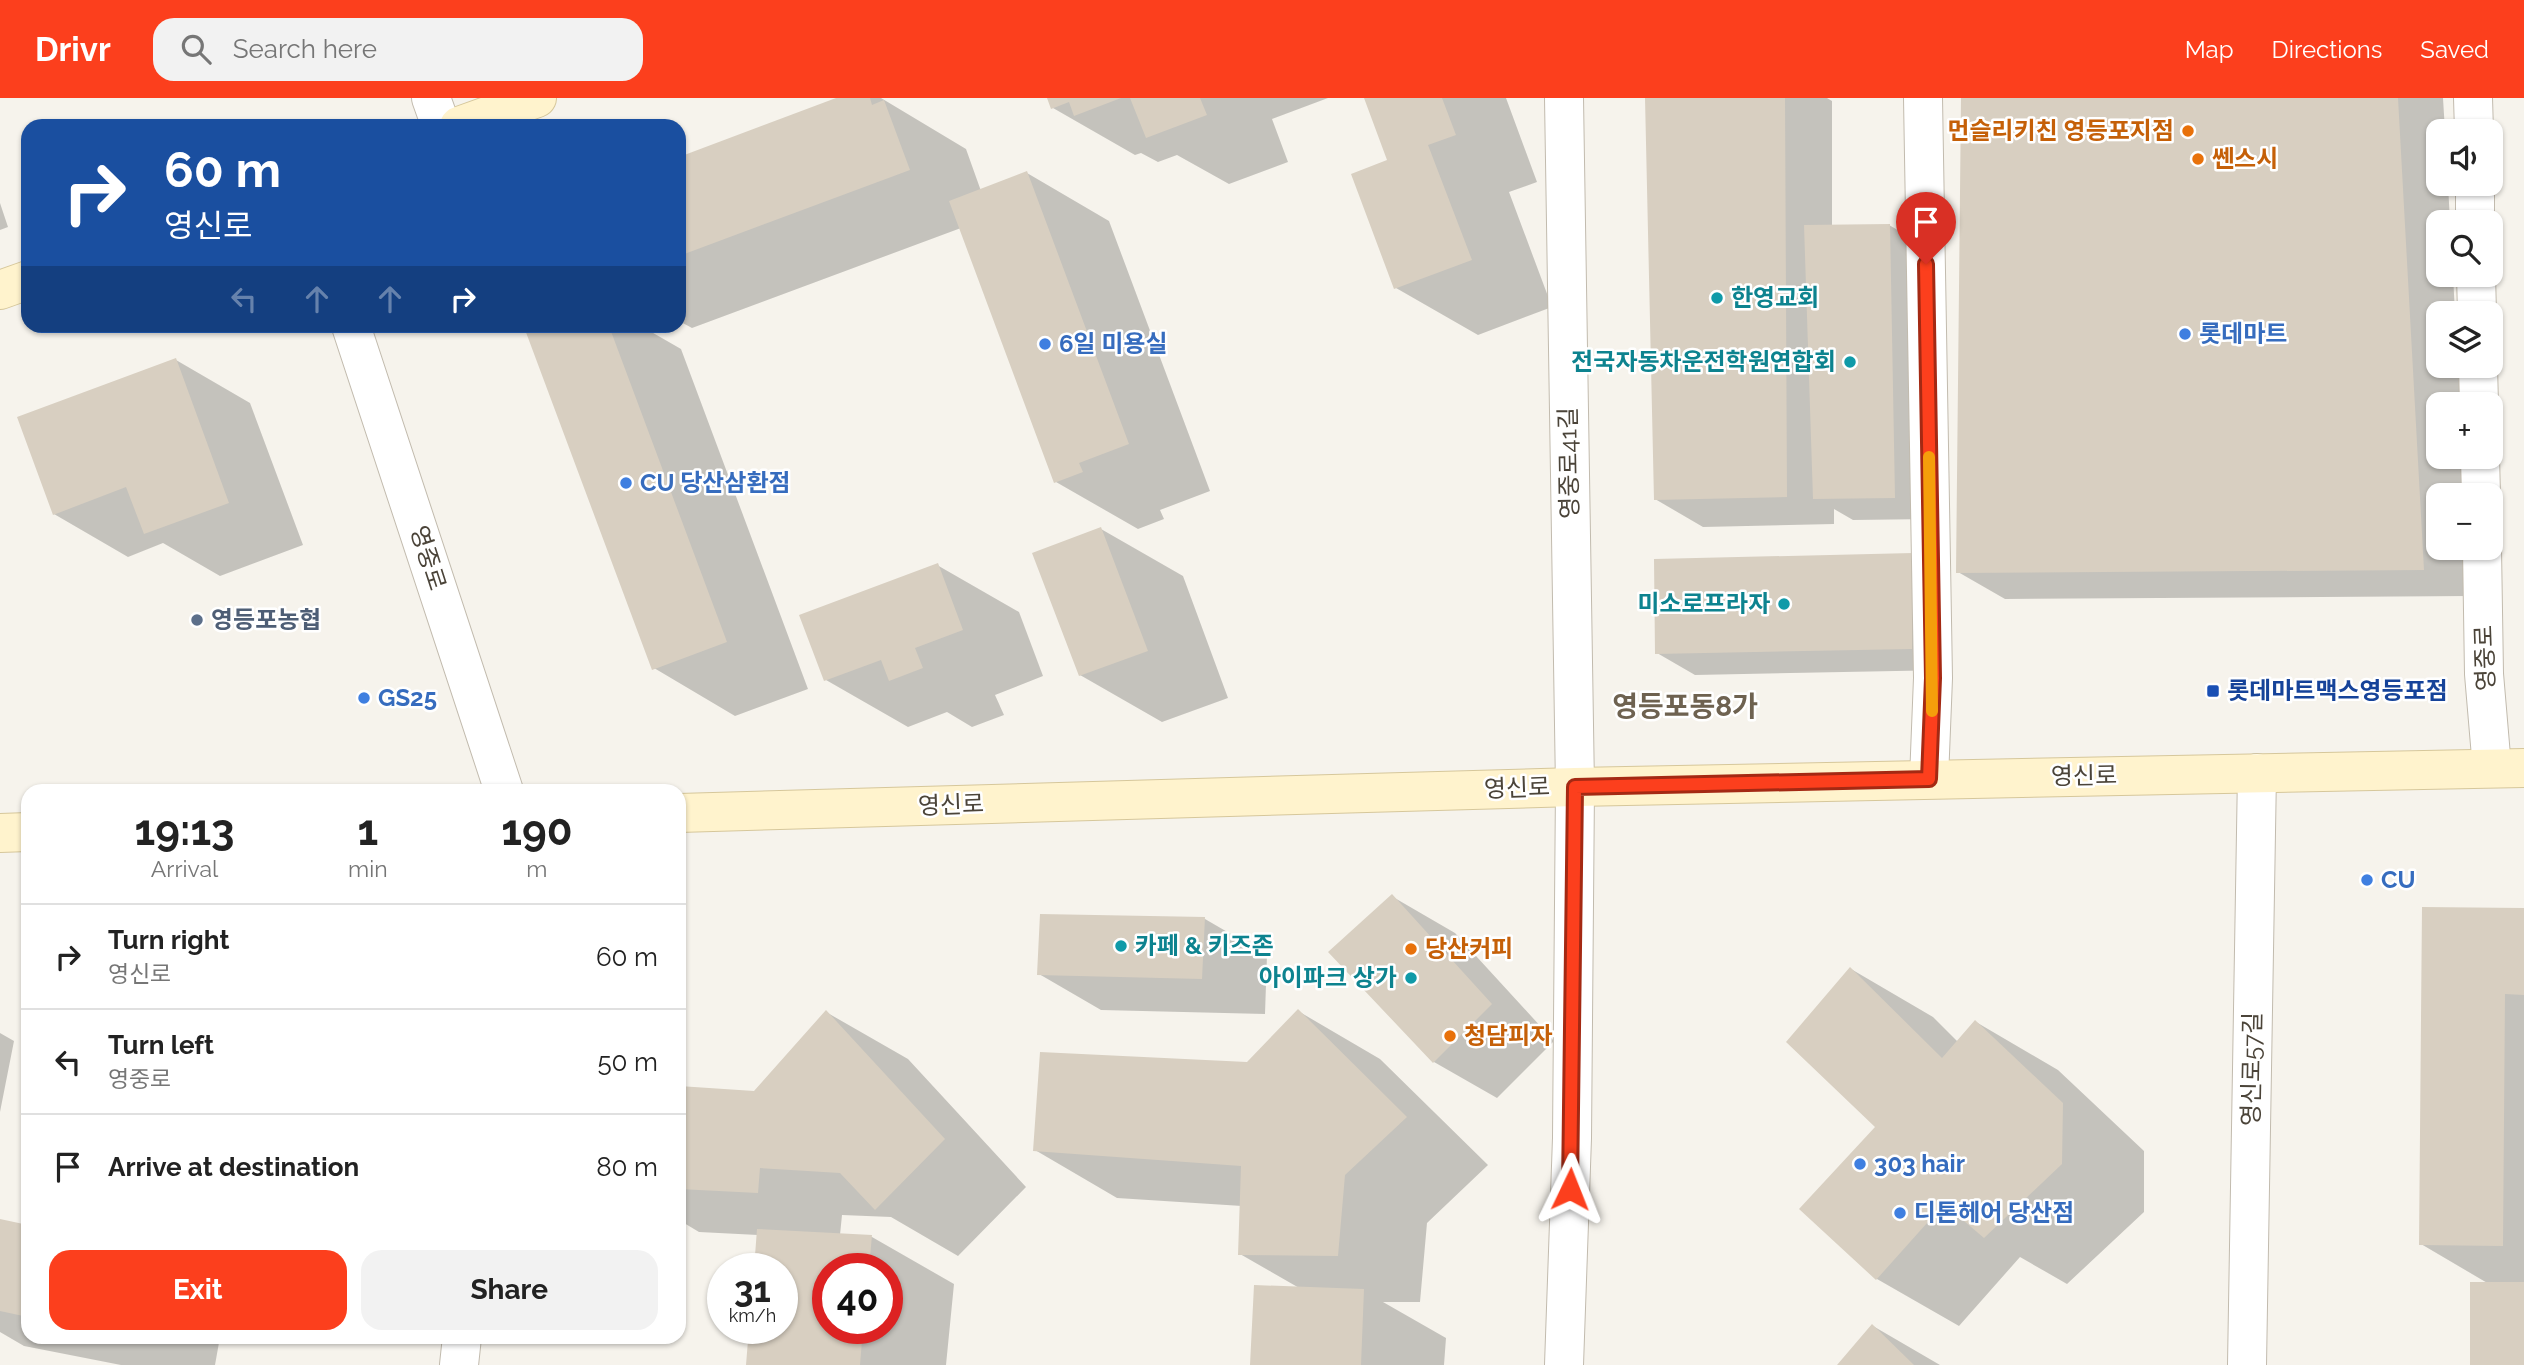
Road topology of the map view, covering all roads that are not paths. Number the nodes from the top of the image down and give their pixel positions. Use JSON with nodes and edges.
{"nodes":[{"id":1,"x":431,"y":98,"type":"edge"},
{"id":2,"x":537,"y":98,"type":"edge"},
{"id":3,"x":1564,"y":98,"type":"edge"},
{"id":4,"x":1923,"y":98,"type":"edge"},
{"id":5,"x":2473,"y":98,"type":"edge"},
{"id":6,"x":438,"y":119,"type":"edge"},
{"id":7,"x":478,"y":119,"type":"edge"},
{"id":8,"x":2474,"y":119,"type":"edge"},
{"id":9,"x":21,"y":282,"type":"edge"},
{"id":10,"x":0,"y":290,"type":"edge"},
{"id":11,"x":353,"y":333,"type":"edge"},
{"id":12,"x":2482,"y":560,"type":"edge"},
{"id":13,"x":2508,"y":768,"type":"edge"},
{"id":14,"x":2257,"y":773,"type":"junction"},
{"id":15,"x":1929,"y":779,"type":"junction"},
{"id":16,"x":502,"y":784,"type":"edge"},
{"id":17,"x":1575,"y":787,"type":"junction"},
{"id":18,"x":686,"y":813,"type":"edge"},
{"id":19,"x":21,"y":832,"type":"edge"},
{"id":20,"x":0,"y":833,"type":"edge"},
{"id":21,"x":461,"y":1344,"type":"edge"},
{"id":22,"x":459,"y":1365,"type":"edge"},
{"id":23,"x":1564,"y":1365,"type":"edge"},
{"id":24,"x":2247,"y":1365,"type":"edge"}],
"edges":[{"from":1,"to":6,"type":"street"},
{"from":2,"to":7,"type":"main road"},
{"from":3,"to":17,"type":"street","name":"영중로41길"},
{"from":4,"to":15,"type":"street"},
{"from":5,"to":8,"type":"street"},
{"from":9,"to":10,"type":"main road"},
{"from":11,"to":16,"type":"street","name":"영중로"},
{"from":12,"to":13,"type":"street","name":"영중로"},
{"from":13,"to":14,"type":"main road","name":"영신로"},
{"from":14,"to":15,"type":"main road","name":"영신로"},
{"from":14,"to":24,"type":"street","name":"영신로57길"},
{"from":15,"to":17,"type":"main road","name":"영신로"},
{"from":17,"to":18,"type":"main road","name":"영신로"},
{"from":17,"to":23,"type":"street","name":"영중로41길"},
{"from":19,"to":20,"type":"main road"},
{"from":21,"to":22,"type":"street"}]}
